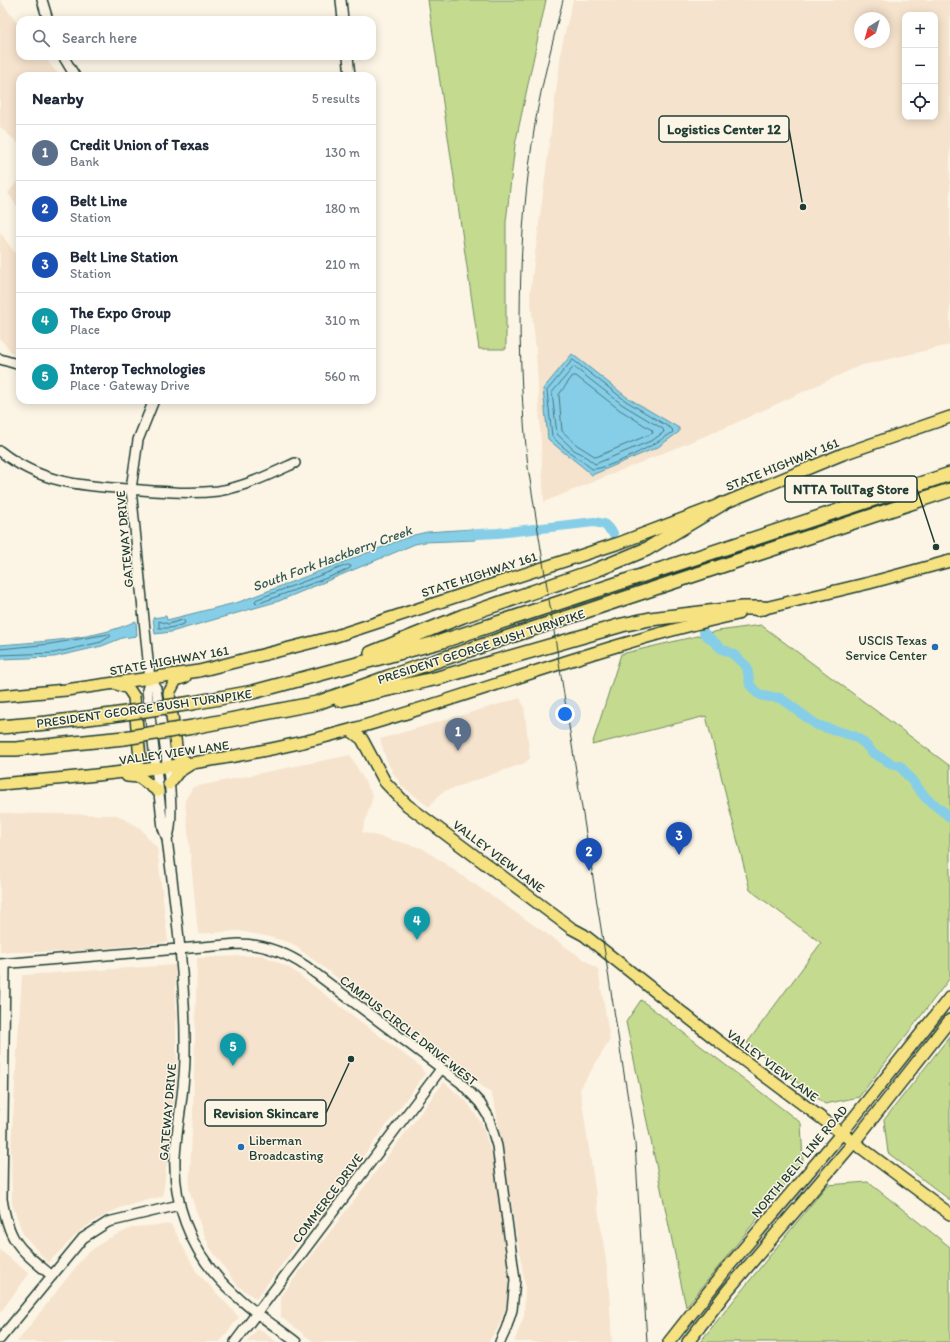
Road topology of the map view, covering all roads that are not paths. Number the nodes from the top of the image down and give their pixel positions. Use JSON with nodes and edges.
{"nodes":[{"id":1,"x":341,"y":0,"type":"edge"},
{"id":2,"x":42,"y":1,"type":"edge"},
{"id":3,"x":47,"y":16,"type":"edge"},
{"id":4,"x":343,"y":16,"type":"edge"},
{"id":5,"x":65,"y":60,"type":"edge"},
{"id":6,"x":348,"y":60,"type":"edge"},
{"id":7,"x":73,"y":72,"type":"edge"},
{"id":8,"x":350,"y":72,"type":"edge"},
{"id":9,"x":0,"y":359,"type":"edge"},
{"id":10,"x":16,"y":364,"type":"edge"},
{"id":11,"x":152,"y":404,"type":"edge"},
{"id":12,"x":950,"y":417,"type":"edge"},
{"id":13,"x":0,"y":451,"type":"edge"},
{"id":14,"x":295,"y":463,"type":"dead end"},
{"id":15,"x":950,"y":474,"type":"edge"},
{"id":16,"x":131,"y":489,"type":"junction"},
{"id":17,"x":950,"y":490,"type":"edge"},
{"id":18,"x":722,"y":504,"type":"junction"},
{"id":19,"x":950,"y":561,"type":"edge"},
{"id":20,"x":764,"y":608,"type":"junction"},
{"id":21,"x":199,"y":671,"type":"junction"},
{"id":22,"x":302,"y":679,"type":"junction"},
{"id":23,"x":150,"y":680,"type":"junction"},
{"id":24,"x":115,"y":684,"type":"junction"},
{"id":25,"x":0,"y":696,"type":"edge"},
{"id":26,"x":317,"y":703,"type":"junction"},
{"id":27,"x":377,"y":722,"type":"junction"},
{"id":28,"x":0,"y":727,"type":"edge"},
{"id":29,"x":350,"y":730,"type":"junction"},
{"id":30,"x":369,"y":749,"type":"junction"},
{"id":31,"x":0,"y":750,"type":"edge"},
{"id":32,"x":189,"y":765,"type":"junction"},
{"id":33,"x":167,"y":768,"type":"junction"},
{"id":34,"x":156,"y":769,"type":"junction"},
{"id":35,"x":113,"y":775,"type":"junction"},
{"id":36,"x":0,"y":784,"type":"edge"},
{"id":37,"x":169,"y":784,"type":"junction"},
{"id":38,"x":158,"y":791,"type":"junction"},
{"id":39,"x":168,"y":839,"type":"junction"},
{"id":40,"x":180,"y":949,"type":"junction"},
{"id":41,"x":2,"y":965,"type":"edge"},
{"id":42,"x":950,"y":997,"type":"edge"},
{"id":43,"x":950,"y":1020,"type":"edge"},
{"id":44,"x":441,"y":1069,"type":"junction"},
{"id":45,"x":841,"y":1134,"type":"junction"},
{"id":46,"x":854,"y":1142,"type":"junction"},
{"id":47,"x":180,"y":1205,"type":"junction"},
{"id":48,"x":950,"y":1214,"type":"edge"},
{"id":49,"x":52,"y":1276,"type":"junction"},
{"id":50,"x":257,"y":1312,"type":"junction"},
{"id":51,"x":0,"y":1339,"type":"edge"},
{"id":52,"x":234,"y":1342,"type":"edge"},
{"id":53,"x":296,"y":1342,"type":"edge"},
{"id":54,"x":500,"y":1342,"type":"edge"},
{"id":55,"x":669,"y":1342,"type":"edge"},
{"id":56,"x":688,"y":1342,"type":"edge"}],
"edges":[{"from":1,"to":4,"type":"street"},
{"from":2,"to":3,"type":"street"},
{"from":5,"to":7,"type":"street"},
{"from":6,"to":8,"type":"street"},
{"from":9,"to":10,"type":"street"},
{"from":11,"to":16,"type":"street","name":"GATEWAY DRIVE"},
{"from":12,"to":18,"type":"main road","name":"STATE HIGHWAY 161"},
{"from":13,"to":16,"type":"street"},
{"from":14,"to":16,"type":"street"},
{"from":15,"to":22,"type":"highway","name":"PRESIDENT GEORGE BUSH TURNPIKE"},
{"from":16,"to":23,"type":"street","name":"GATEWAY DRIVE"},
{"from":17,"to":26,"type":"highway","name":"PRESIDENT GEORGE BUSH TURNPIKE"},
{"from":18,"to":21,"type":"main road","name":"STATE HIGHWAY 161"},
{"from":18,"to":22,"type":"highway"},
{"from":19,"to":20,"type":"main road"},
{"from":20,"to":26,"type":"highway"},
{"from":20,"to":27,"type":"main road"},
{"from":21,"to":23,"type":"main road","name":"STATE HIGHWAY 161"},
{"from":21,"to":32,"type":"main road"},
{"from":22,"to":28,"type":"highway","name":"PRESIDENT GEORGE BUSH TURNPIKE","bridge":true},
{"from":23,"to":24,"type":"main road","name":"STATE HIGHWAY 161"},
{"from":23,"to":33,"type":"street","name":"GATEWAY DRIVE"},
{"from":23,"to":34,"type":"street","name":"GATEWAY DRIVE"},
{"from":24,"to":25,"type":"main road","name":"STATE HIGHWAY 161"},
{"from":24,"to":35,"type":"main road"},
{"from":26,"to":31,"type":"highway","name":"PRESIDENT GEORGE BUSH TURNPIKE","bridge":true},
{"from":27,"to":29,"type":"main road"},
{"from":27,"to":30,"type":"main road"},
{"from":29,"to":30,"type":"main road","name":"VALLEY VIEW LANE"},
{"from":29,"to":32,"type":"main road","name":"VALLEY VIEW LANE"},
{"from":30,"to":45,"type":"main road","name":"VALLEY VIEW LANE"},
{"from":32,"to":33,"type":"main road","name":"VALLEY VIEW LANE"},
{"from":32,"to":37,"type":"main road"},
{"from":33,"to":34,"type":"main road","name":"VALLEY VIEW LANE"},
{"from":33,"to":37,"type":"street","name":"GATEWAY DRIVE"},
{"from":34,"to":35,"type":"main road","name":"VALLEY VIEW LANE"},
{"from":34,"to":38,"type":"street","name":"GATEWAY DRIVE"},
{"from":35,"to":36,"type":"main road","name":"VALLEY VIEW LANE"},
{"from":35,"to":38,"type":"main road"},
{"from":37,"to":39,"type":"street","name":"GATEWAY DRIVE"},
{"from":38,"to":39,"type":"street","name":"GATEWAY DRIVE"},
{"from":39,"to":40,"type":"street","name":"GATEWAY DRIVE"},
{"from":40,"to":41,"type":"street","name":"CAMPUS CIRCLE DRIVE WEST"},
{"from":40,"to":44,"type":"street","name":"CAMPUS CIRCLE DRIVE WEST"},
{"from":40,"to":47,"type":"street","name":"GATEWAY DRIVE"},
{"from":41,"to":49,"type":"street"},
{"from":42,"to":45,"type":"main road","name":"NORTH BELT LINE ROAD"},
{"from":43,"to":46,"type":"main road"},
{"from":44,"to":50,"type":"street","name":"COMMERCE DRIVE"},
{"from":44,"to":54,"type":"street","name":"CAMPUS CIRCLE DRIVE WEST"},
{"from":45,"to":46,"type":"main road","name":"VALLEY VIEW LANE"},
{"from":45,"to":55,"type":"main road","name":"NORTH BELT LINE ROAD"},
{"from":46,"to":48,"type":"main road","name":"VALLEY VIEW LANE"},
{"from":46,"to":56,"type":"main road"},
{"from":47,"to":49,"type":"street"},
{"from":47,"to":50,"type":"street","name":"GATEWAY DRIVE"},
{"from":49,"to":51,"type":"street"},
{"from":50,"to":52,"type":"street","name":"COMMERCE DRIVE"},
{"from":50,"to":53,"type":"street","name":"GATEWAY DRIVE"}]}
